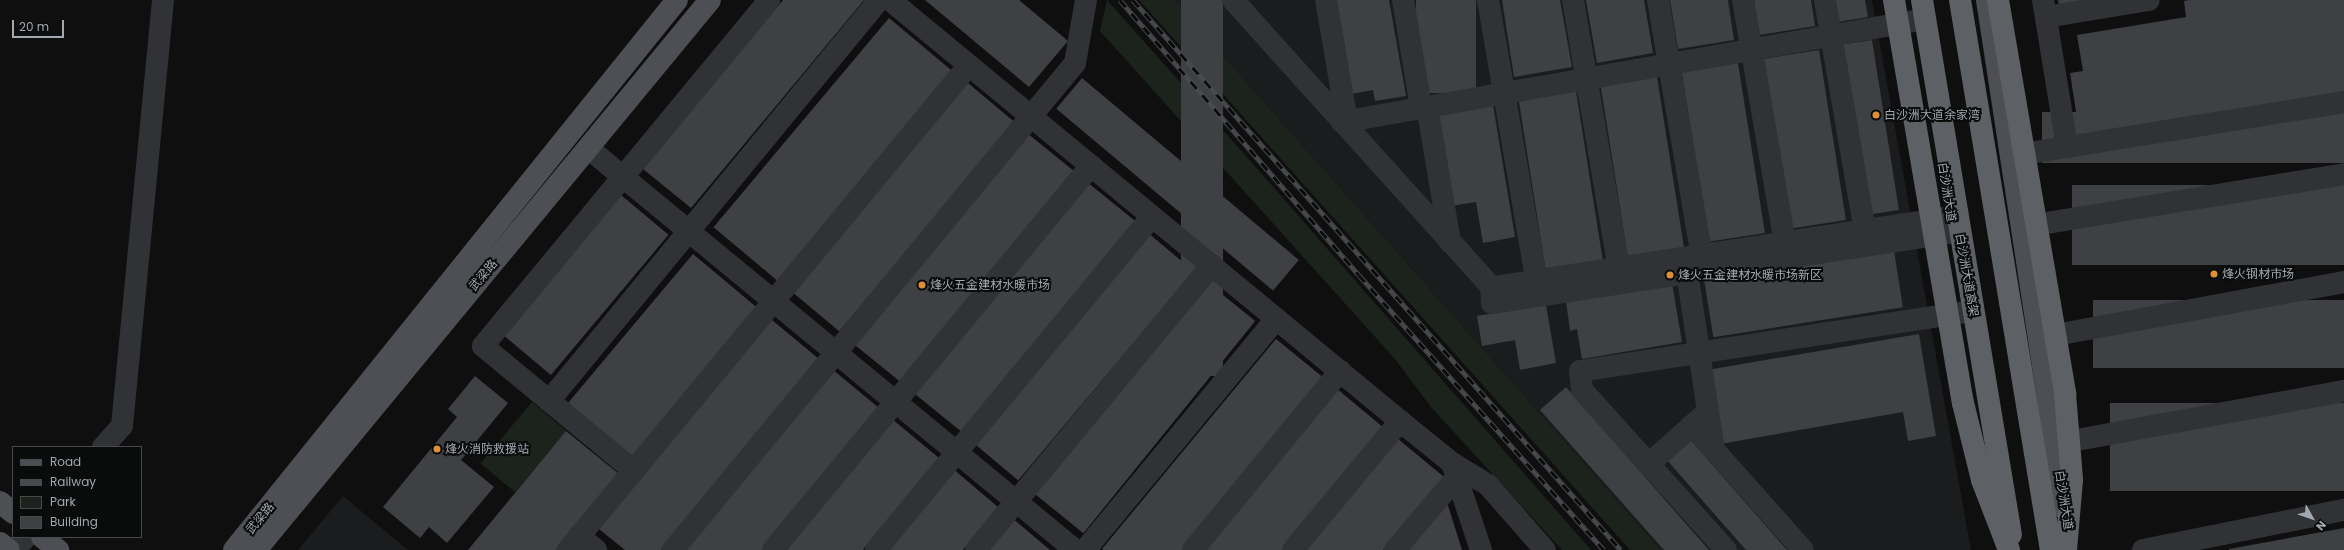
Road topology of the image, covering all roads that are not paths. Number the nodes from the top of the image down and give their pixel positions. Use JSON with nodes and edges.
{"nodes":[{"id":1,"x":163,"y":0,"type":"edge"},
{"id":2,"x":677,"y":0,"type":"edge"},
{"id":3,"x":710,"y":0,"type":"edge"},
{"id":4,"x":769,"y":0,"type":"edge"},
{"id":5,"x":879,"y":0,"type":"edge"},
{"id":6,"x":890,"y":0,"type":"edge"},
{"id":7,"x":1086,"y":0,"type":"edge"},
{"id":8,"x":1233,"y":0,"type":"edge"},
{"id":9,"x":1326,"y":0,"type":"edge"},
{"id":10,"x":1403,"y":0,"type":"edge"},
{"id":11,"x":1488,"y":0,"type":"edge"},
{"id":12,"x":1573,"y":0,"type":"edge"},
{"id":13,"x":1658,"y":0,"type":"edge"},
{"id":14,"x":1742,"y":0,"type":"edge"},
{"id":15,"x":1825,"y":0,"type":"edge"},
{"id":16,"x":1894,"y":0,"type":"edge"},
{"id":17,"x":1960,"y":0,"type":"edge"},
{"id":18,"x":1987,"y":0,"type":"edge"},
{"id":19,"x":1998,"y":0,"type":"edge"},
{"id":20,"x":2149,"y":0,"type":"edge"},
{"id":21,"x":1919,"y":6,"type":"edge"},
{"id":22,"x":2045,"y":9,"type":"edge"},
{"id":23,"x":1831,"y":35,"type":"junction"},
{"id":24,"x":1751,"y":49,"type":"junction"},
{"id":25,"x":1669,"y":64,"type":"junction"},
{"id":26,"x":969,"y":65,"type":"junction"},
{"id":27,"x":1586,"y":78,"type":"junction"},
{"id":28,"x":1504,"y":93,"type":"junction"},
{"id":29,"x":2344,"y":102,"type":"edge"},
{"id":30,"x":1424,"y":107,"type":"junction"},
{"id":31,"x":1032,"y":117,"type":"junction"},
{"id":32,"x":1345,"y":121,"type":"junction"},
{"id":33,"x":2067,"y":147,"type":"junction"},
{"id":34,"x":588,"y":148,"type":"junction"},
{"id":35,"x":2011,"y":156,"type":"junction"},
{"id":36,"x":1091,"y":165,"type":"junction"},
{"id":37,"x":2344,"y":174,"type":"edge"},
{"id":38,"x":623,"y":177,"type":"junction"},
{"id":39,"x":1152,"y":216,"type":"junction"},
{"id":40,"x":1952,"y":225,"type":"junction"},
{"id":41,"x":2022,"y":227,"type":"junction"},
{"id":42,"x":689,"y":231,"type":"junction"},
{"id":43,"x":1866,"y":238,"type":"junction"},
{"id":44,"x":1450,"y":242,"type":"junction"},
{"id":45,"x":1786,"y":250,"type":"junction"},
{"id":46,"x":1694,"y":264,"type":"junction"},
{"id":47,"x":1212,"y":265,"type":"junction"},
{"id":48,"x":1620,"y":276,"type":"junction"},
{"id":49,"x":2344,"y":282,"type":"edge"},
{"id":50,"x":1538,"y":288,"type":"junction"},
{"id":51,"x":774,"y":301,"type":"junction"},
{"id":52,"x":1967,"y":312,"type":"junction"},
{"id":53,"x":1276,"y":319,"type":"junction"},
{"id":54,"x":2039,"y":338,"type":"junction"},
{"id":55,"x":836,"y":353,"type":"junction"},
{"id":56,"x":1699,"y":353,"type":"junction"},
{"id":57,"x":1340,"y":371,"type":"junction"},
{"id":58,"x":2344,"y":391,"type":"edge"},
{"id":59,"x":549,"y":401,"type":"junction"},
{"id":60,"x":895,"y":402,"type":"junction"},
{"id":61,"x":1700,"y":418,"type":"junction"},
{"id":62,"x":1400,"y":421,"type":"junction"},
{"id":63,"x":2055,"y":444,"type":"junction"},
{"id":64,"x":104,"y":446,"type":"edge"},
{"id":65,"x":957,"y":452,"type":"junction"},
{"id":66,"x":1649,"y":464,"type":"junction"},
{"id":67,"x":1454,"y":470,"type":"junction"},
{"id":68,"x":634,"y":471,"type":"junction"},
{"id":69,"x":0,"y":502,"type":"edge"},
{"id":70,"x":1016,"y":502,"type":"junction"},
{"id":71,"x":2344,"y":510,"type":"edge"},
{"id":72,"x":12,"y":512,"type":"edge"},
{"id":73,"x":25,"y":538,"type":"edge"},
{"id":74,"x":43,"y":538,"type":"edge"},
{"id":75,"x":0,"y":543,"type":"edge"},
{"id":76,"x":574,"y":543,"type":"edge"},
{"id":77,"x":9,"y":550,"type":"edge"},
{"id":78,"x":15,"y":550,"type":"edge"},
{"id":79,"x":58,"y":550,"type":"edge"},
{"id":80,"x":234,"y":550,"type":"edge"},
{"id":81,"x":256,"y":550,"type":"edge"},
{"id":82,"x":596,"y":550,"type":"edge"},
{"id":83,"x":674,"y":550,"type":"edge"},
{"id":84,"x":773,"y":550,"type":"edge"},
{"id":85,"x":876,"y":550,"type":"edge"},
{"id":86,"x":976,"y":550,"type":"edge"},
{"id":87,"x":1075,"y":550,"type":"edge"},
{"id":88,"x":1085,"y":550,"type":"edge"},
{"id":89,"x":1193,"y":550,"type":"edge"},
{"id":90,"x":1294,"y":550,"type":"edge"},
{"id":91,"x":1396,"y":550,"type":"edge"},
{"id":92,"x":1480,"y":550,"type":"edge"},
{"id":93,"x":1544,"y":550,"type":"edge"},
{"id":94,"x":1726,"y":550,"type":"edge"},
{"id":95,"x":1803,"y":550,"type":"edge"},
{"id":96,"x":2005,"y":550,"type":"edge"},
{"id":97,"x":2009,"y":550,"type":"edge"},
{"id":98,"x":2014,"y":550,"type":"edge"},
{"id":99,"x":2051,"y":550,"type":"edge"},
{"id":100,"x":2066,"y":550,"type":"edge"},
{"id":101,"x":2072,"y":550,"type":"edge"},
{"id":102,"x":2143,"y":550,"type":"edge"}],
"edges":[{"from":1,"to":64,"type":"street"},
{"from":2,"to":80,"type":"main road","name":"武梁路"},
{"from":3,"to":34,"type":"main road","name":"武梁路"},
{"from":4,"to":38,"type":"street"},
{"from":5,"to":42,"type":"street"},
{"from":6,"to":26,"type":"street"},
{"from":7,"to":31,"type":"street"},
{"from":8,"to":32,"type":"street"},
{"from":9,"to":32,"type":"street"},
{"from":10,"to":30,"type":"street"},
{"from":11,"to":28,"type":"street"},
{"from":12,"to":27,"type":"street"},
{"from":13,"to":25,"type":"street"},
{"from":14,"to":24,"type":"street"},
{"from":15,"to":23,"type":"street"},
{"from":16,"to":97,"type":"highway"},
{"from":17,"to":99,"type":"highway"},
{"from":18,"to":35,"type":"main road","name":"白沙洲大道"},
{"from":19,"to":100,"type":"highway"},
{"from":20,"to":22,"type":"street"},
{"from":21,"to":23,"type":"street"},
{"from":21,"to":40,"type":"main road","name":"白沙洲大道"},
{"from":21,"to":98,"type":"highway","name":"白沙洲大道高架"},
{"from":22,"to":33,"type":"street"},
{"from":23,"to":24,"type":"street"},
{"from":23,"to":43,"type":"street"},
{"from":24,"to":25,"type":"street"},
{"from":24,"to":45,"type":"street"},
{"from":25,"to":27,"type":"street"},
{"from":25,"to":46,"type":"street"},
{"from":26,"to":31,"type":"street"},
{"from":26,"to":51,"type":"street"},
{"from":27,"to":28,"type":"street"},
{"from":27,"to":48,"type":"street"},
{"from":28,"to":30,"type":"street"},
{"from":28,"to":50,"type":"street"},
{"from":29,"to":33,"type":"street"},
{"from":30,"to":32,"type":"street"},
{"from":30,"to":44,"type":"street"},
{"from":31,"to":36,"type":"street"},
{"from":31,"to":55,"type":"street"},
{"from":32,"to":44,"type":"street"},
{"from":33,"to":35,"type":"street"},
{"from":34,"to":38,"type":"street"},
{"from":34,"to":81,"type":"main road","name":"武梁路"},
{"from":35,"to":41,"type":"main road","name":"白沙洲大道"},
{"from":36,"to":39,"type":"street"},
{"from":36,"to":60,"type":"street"},
{"from":37,"to":41,"type":"street"},
{"from":38,"to":42,"type":"street"},
{"from":38,"to":59,"type":"street"},
{"from":39,"to":47,"type":"street"},
{"from":39,"to":65,"type":"street"},
{"from":40,"to":43,"type":"street"},
{"from":40,"to":52,"type":"main road","name":"白沙洲大道"},
{"from":41,"to":54,"type":"main road","name":"白沙洲大道"},
{"from":42,"to":51,"type":"street"},
{"from":42,"to":59,"type":"street"},
{"from":43,"to":45,"type":"street"},
{"from":44,"to":50,"type":"street"},
{"from":45,"to":46,"type":"street"},
{"from":46,"to":48,"type":"street"},
{"from":46,"to":56,"type":"street"},
{"from":47,"to":53,"type":"street"},
{"from":47,"to":70,"type":"street"},
{"from":48,"to":50,"type":"street"},
{"from":49,"to":54,"type":"street"},
{"from":51,"to":55,"type":"street"},
{"from":51,"to":68,"type":"street"},
{"from":52,"to":56,"type":"street"},
{"from":52,"to":96,"type":"main road","name":"白沙洲大道"},
{"from":53,"to":57,"type":"street"},
{"from":53,"to":88,"type":"street"},
{"from":54,"to":63,"type":"main road","name":"白沙洲大道"},
{"from":55,"to":60,"type":"street"},
{"from":55,"to":83,"type":"street"},
{"from":56,"to":61,"type":"street"},
{"from":56,"to":66,"type":"street"},
{"from":57,"to":62,"type":"street"},
{"from":57,"to":89,"type":"street"},
{"from":58,"to":63,"type":"street"},
{"from":59,"to":68,"type":"street"},
{"from":60,"to":65,"type":"street"},
{"from":60,"to":84,"type":"street"},
{"from":61,"to":66,"type":"street"},
{"from":61,"to":95,"type":"street"},
{"from":62,"to":67,"type":"street"},
{"from":62,"to":90,"type":"street"},
{"from":63,"to":101,"type":"main road","name":"白沙洲大道"},
{"from":65,"to":70,"type":"street"},
{"from":65,"to":85,"type":"street"},
{"from":66,"to":94,"type":"street"},
{"from":67,"to":91,"type":"street"},
{"from":67,"to":92,"type":"street"},
{"from":67,"to":93,"type":"street"},
{"from":68,"to":76,"type":"street"},
{"from":69,"to":72,"type":"main road"},
{"from":70,"to":86,"type":"street"},
{"from":70,"to":87,"type":"street"},
{"from":71,"to":102,"type":"street"},
{"from":73,"to":78,"type":"street"},
{"from":74,"to":79,"type":"main road"},
{"from":75,"to":77,"type":"main road"},
{"from":76,"to":82,"type":"street"}]}
